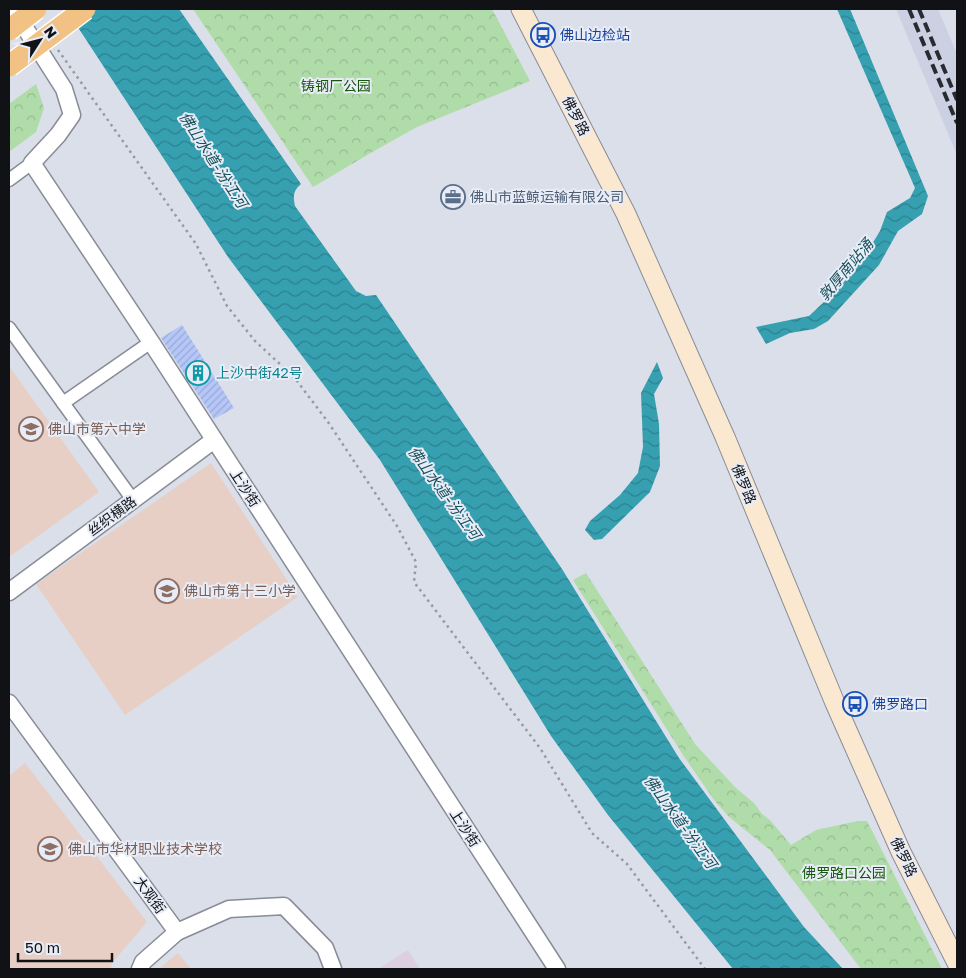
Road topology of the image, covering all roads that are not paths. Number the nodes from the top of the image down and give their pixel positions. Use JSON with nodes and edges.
{"nodes":[{"id":1,"x":13,"y":9,"type":"edge"},
{"id":2,"x":36,"y":9,"type":"edge"},
{"id":3,"x":85,"y":9,"type":"edge"},
{"id":4,"x":522,"y":9,"type":"edge"},
{"id":5,"x":9,"y":30,"type":"edge"},
{"id":6,"x":9,"y":66,"type":"edge"},
{"id":7,"x":32,"y":163,"type":"junction"},
{"id":8,"x":9,"y":180,"type":"edge"},
{"id":9,"x":9,"y":328,"type":"edge"},
{"id":10,"x":151,"y":342,"type":"junction"},
{"id":11,"x":63,"y":403,"type":"junction"},
{"id":12,"x":214,"y":440,"type":"junction"},
{"id":13,"x":133,"y":500,"type":"junction"},
{"id":14,"x":9,"y":592,"type":"edge"},
{"id":15,"x":9,"y":703,"type":"edge"},
{"id":16,"x":177,"y":932,"type":"junction"},
{"id":17,"x":957,"y":963,"type":"edge"},
{"id":18,"x":140,"y":969,"type":"edge"},
{"id":19,"x":333,"y":969,"type":"edge"},
{"id":20,"x":557,"y":969,"type":"edge"}],
"edges":[{"from":1,"to":7,"type":"street"},
{"from":2,"to":5,"type":"highway","bridge":true},
{"from":3,"to":6,"type":"highway","bridge":true},
{"from":4,"to":17,"type":"main road","name":"佛罗路"},
{"from":7,"to":8,"type":"street"},
{"from":7,"to":10,"type":"street","name":"上沙街"},
{"from":9,"to":11,"type":"street"},
{"from":10,"to":11,"type":"street"},
{"from":10,"to":12,"type":"street","name":"上沙街"},
{"from":11,"to":13,"type":"street"},
{"from":12,"to":13,"type":"street","name":"丝织横路"},
{"from":12,"to":20,"type":"street","name":"上沙街"},
{"from":13,"to":14,"type":"street","name":"丝织横路"},
{"from":15,"to":16,"type":"street","name":"大观街"},
{"from":16,"to":18,"type":"street"},
{"from":16,"to":19,"type":"street"}]}
